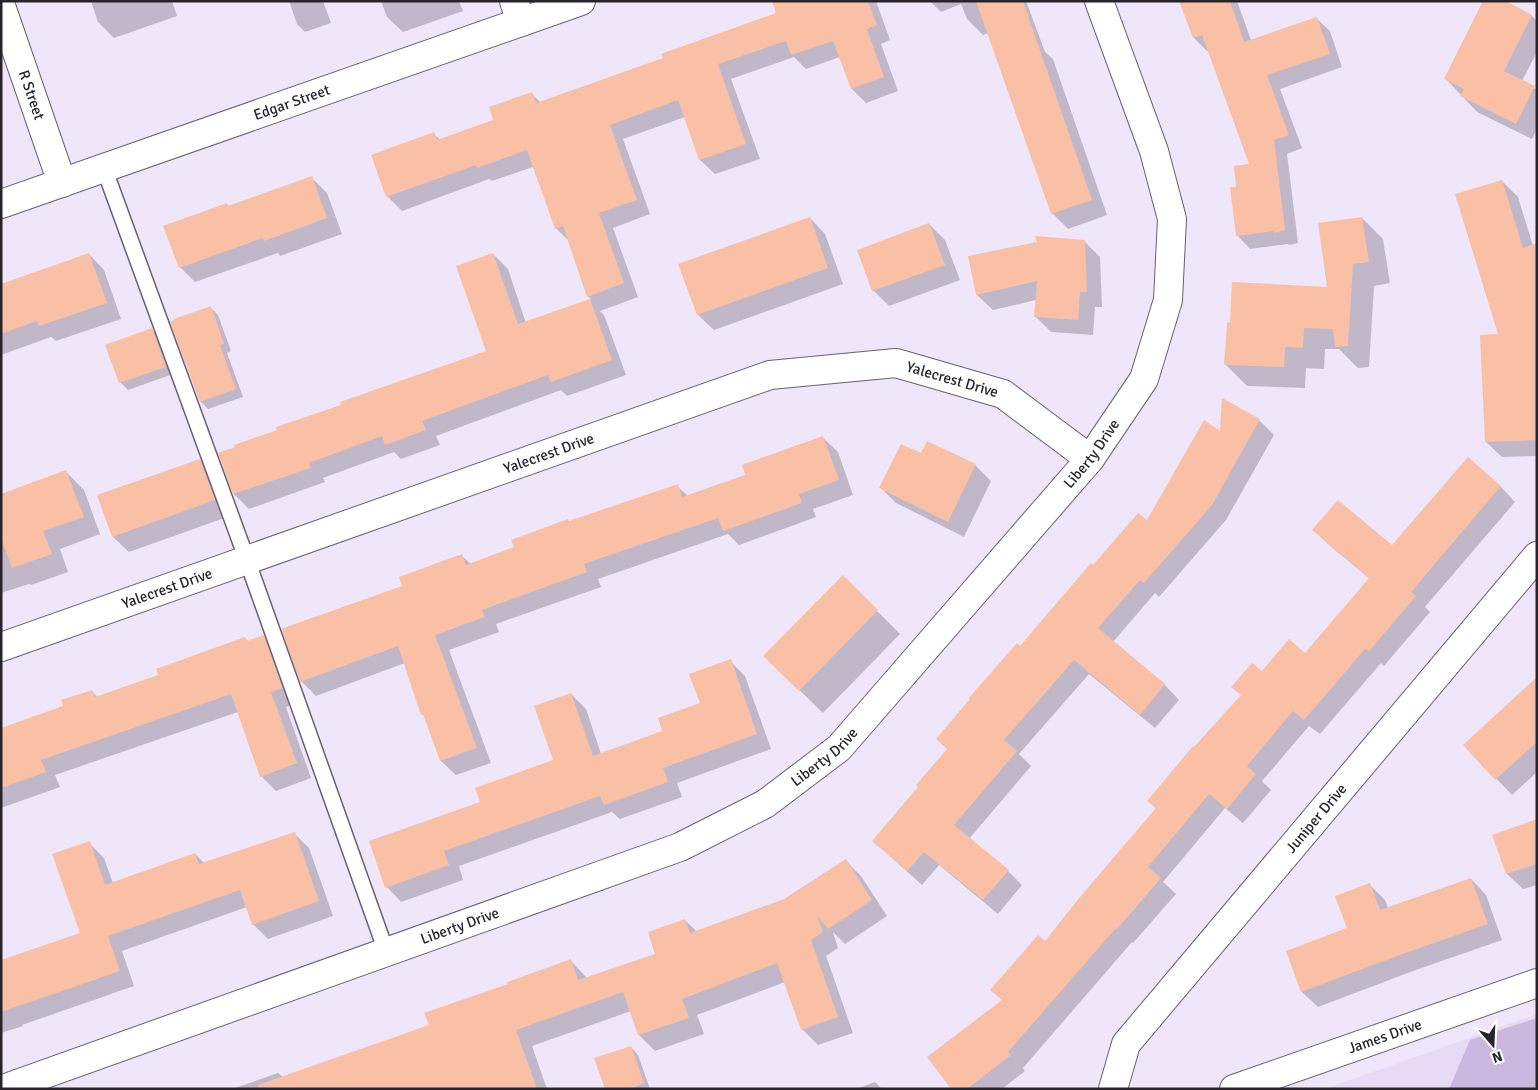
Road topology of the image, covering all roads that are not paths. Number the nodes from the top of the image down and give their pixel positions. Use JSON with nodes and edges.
{"nodes":[{"id":1,"x":581,"y":1,"type":"edge"},
{"id":2,"x":1099,"y":1,"type":"edge"},
{"id":3,"x":1,"y":6,"type":"edge"},
{"id":4,"x":518,"y":12,"type":"edge"},
{"id":5,"x":104,"y":168,"type":"junction"},
{"id":6,"x":62,"y":183,"type":"junction"},
{"id":7,"x":1,"y":204,"type":"edge"},
{"id":8,"x":1090,"y":459,"type":"junction"},
{"id":9,"x":1537,"y":556,"type":"edge"},
{"id":10,"x":247,"y":560,"type":"junction"},
{"id":11,"x":1,"y":646,"type":"edge"},
{"id":12,"x":386,"y":951,"type":"junction"},
{"id":13,"x":1537,"y":983,"type":"edge"},
{"id":14,"x":3,"y":1089,"type":"edge"},
{"id":15,"x":1113,"y":1089,"type":"edge"},
{"id":16,"x":1234,"y":1089,"type":"edge"}],
"edges":[{"from":1,"to":4,"type":"street","name":"Edgar Street"},
{"from":2,"to":8,"type":"street","name":"Liberty Drive"},
{"from":3,"to":6,"type":"street","name":"R Street"},
{"from":4,"to":5,"type":"street","name":"Edgar Street"},
{"from":5,"to":6,"type":"street","name":"Edgar Street"},
{"from":5,"to":10,"type":"lane"},
{"from":6,"to":7,"type":"street","name":"Edgar Street"},
{"from":8,"to":10,"type":"street","name":"Yalecrest Drive"},
{"from":8,"to":12,"type":"street","name":"Liberty Drive"},
{"from":9,"to":15,"type":"street","name":"Juniper Drive"},
{"from":10,"to":11,"type":"street","name":"Yalecrest Drive"},
{"from":10,"to":12,"type":"lane"},
{"from":12,"to":14,"type":"street","name":"Liberty Drive"},
{"from":13,"to":16,"type":"street","name":"James Drive"}]}
